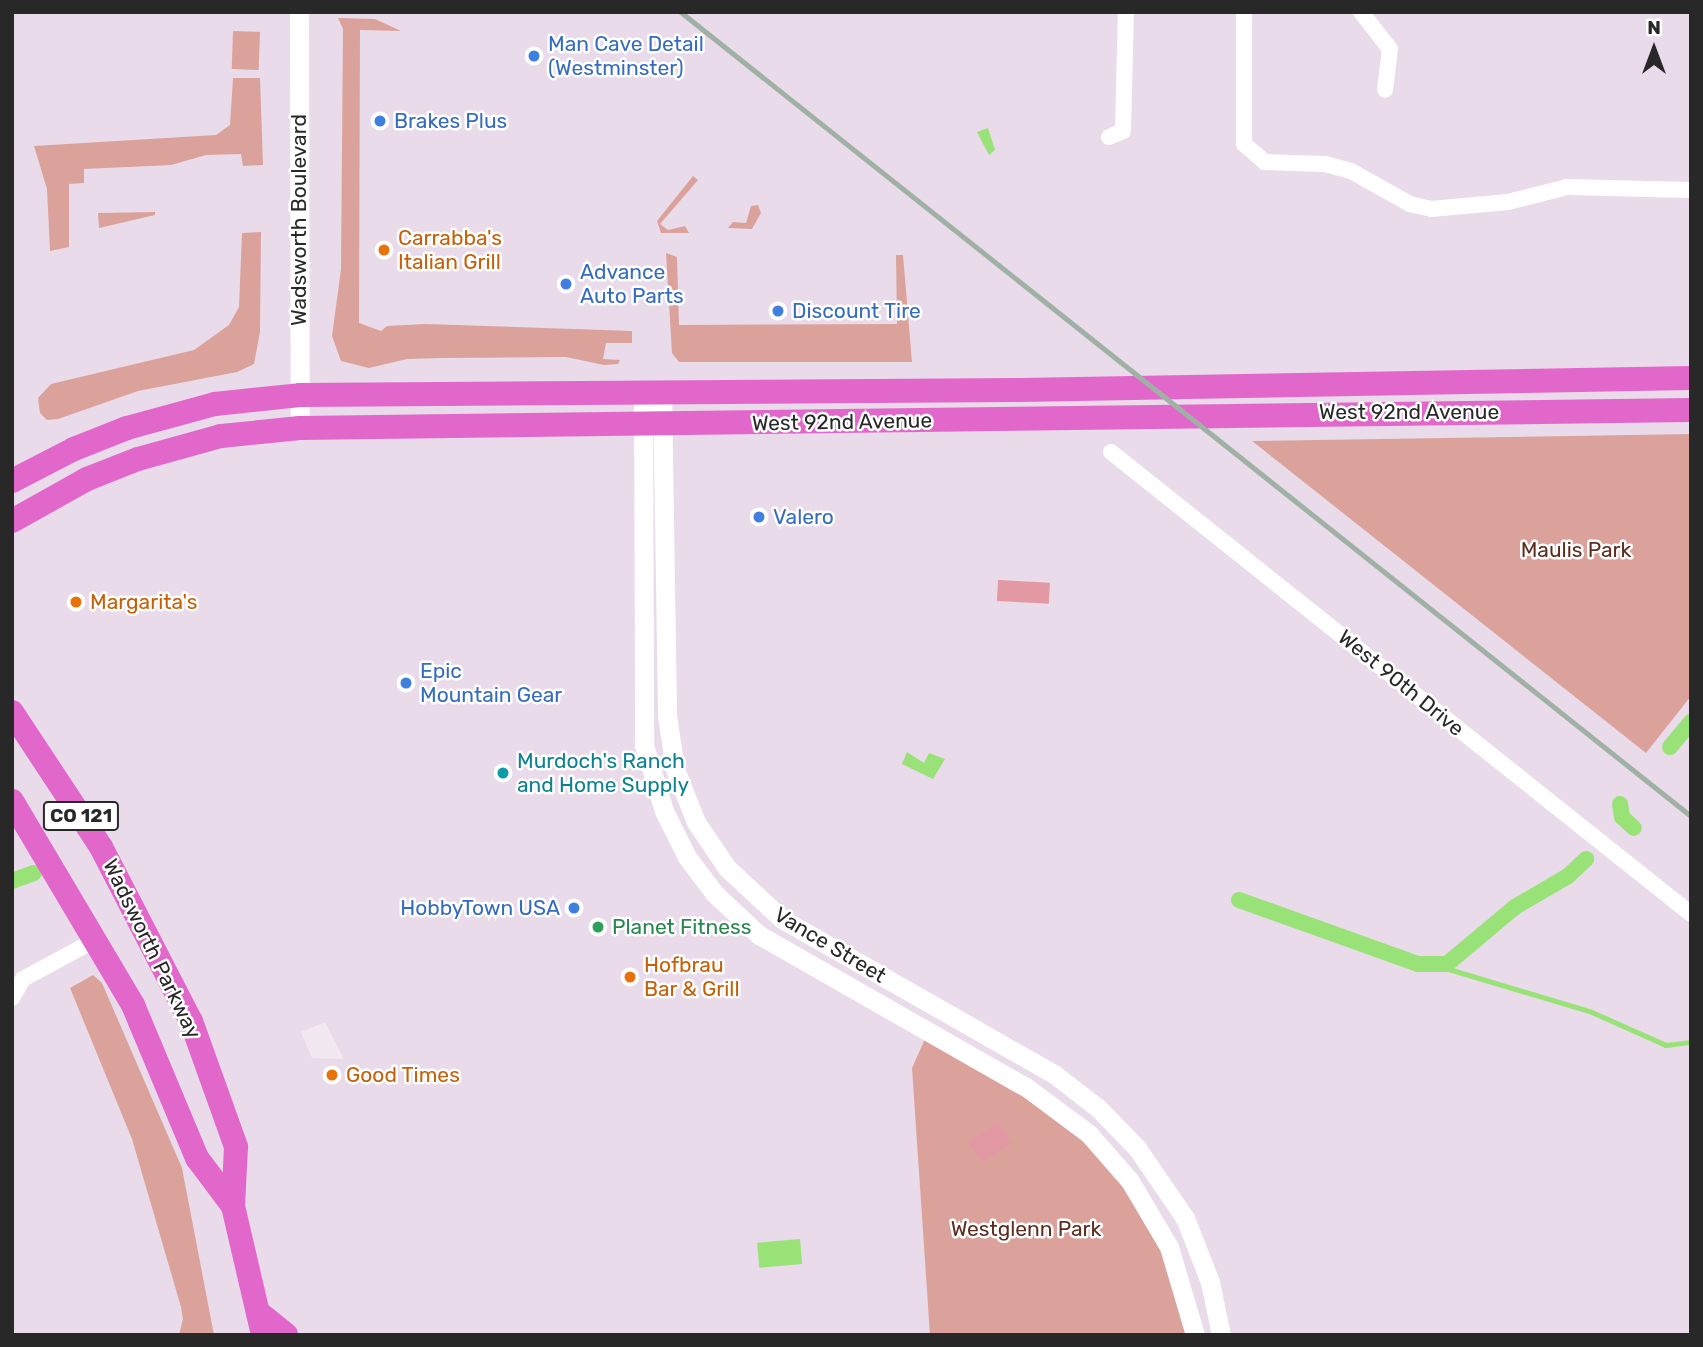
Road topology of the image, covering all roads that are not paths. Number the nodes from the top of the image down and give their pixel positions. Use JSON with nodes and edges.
{"nodes":[{"id":1,"x":299,"y":12,"type":"edge"},
{"id":2,"x":1126,"y":12,"type":"edge"},
{"id":3,"x":1244,"y":12,"type":"edge"},
{"id":4,"x":1361,"y":12,"type":"edge"},
{"id":5,"x":1385,"y":90,"type":"dead end"},
{"id":6,"x":1109,"y":136,"type":"dead end"},
{"id":7,"x":1691,"y":190,"type":"edge"},
{"id":8,"x":1691,"y":378,"type":"edge"},
{"id":9,"x":652,"y":392,"type":"junction"},
{"id":10,"x":300,"y":395,"type":"junction"},
{"id":11,"x":1691,"y":411,"type":"edge"},
{"id":12,"x":653,"y":426,"type":"junction"},
{"id":13,"x":300,"y":428,"type":"junction"},
{"id":14,"x":1111,"y":452,"type":"dead end"},
{"id":15,"x":12,"y":481,"type":"edge"},
{"id":16,"x":12,"y":521,"type":"edge"},
{"id":17,"x":12,"y":712,"type":"edge"},
{"id":18,"x":12,"y":801,"type":"edge"},
{"id":19,"x":1691,"y":914,"type":"edge"},
{"id":20,"x":97,"y":939,"type":"junction"},
{"id":21,"x":12,"y":998,"type":"edge"},
{"id":22,"x":233,"y":1206,"type":"junction"},
{"id":23,"x":266,"y":1330,"type":"edge"},
{"id":24,"x":1195,"y":1335,"type":"edge"},
{"id":25,"x":1220,"y":1335,"type":"edge"}],
"edges":[{"from":1,"to":10,"type":"street","name":"Wadsworth Boulevard"},
{"from":2,"to":6,"type":"street"},
{"from":3,"to":7,"type":"street"},
{"from":4,"to":5,"type":"street"},
{"from":8,"to":9,"type":"main road","name":"West 92nd Avenue"},
{"from":9,"to":10,"type":"main road","name":"West 92nd Avenue"},
{"from":9,"to":12,"type":"street","name":"Vance Street"},
{"from":10,"to":13,"type":"street","name":"Wadsworth Boulevard"},
{"from":10,"to":15,"type":"main road","name":"West 92nd Avenue"},
{"from":11,"to":12,"type":"main road","name":"West 92nd Avenue"},
{"from":12,"to":13,"type":"main road","name":"West 92nd Avenue"},
{"from":12,"to":24,"type":"street","name":"Vance Street"},
{"from":12,"to":25,"type":"street","name":"Vance Street"},
{"from":13,"to":16,"type":"main road","name":"West 92nd Avenue"},
{"from":14,"to":19,"type":"street","name":"West 90th Drive"},
{"from":17,"to":22,"type":"main road","name":"Wadsworth Parkway","number":"CO 121"},
{"from":18,"to":20,"type":"main road","name":"Wadsworth Parkway","number":"CO 121"},
{"from":20,"to":21,"type":"street"},
{"from":20,"to":22,"type":"main road","name":"Wadsworth Parkway","number":"CO 121"},
{"from":22,"to":23,"type":"main road","name":"Wadsworth Parkway","number":"CO 121"}]}
